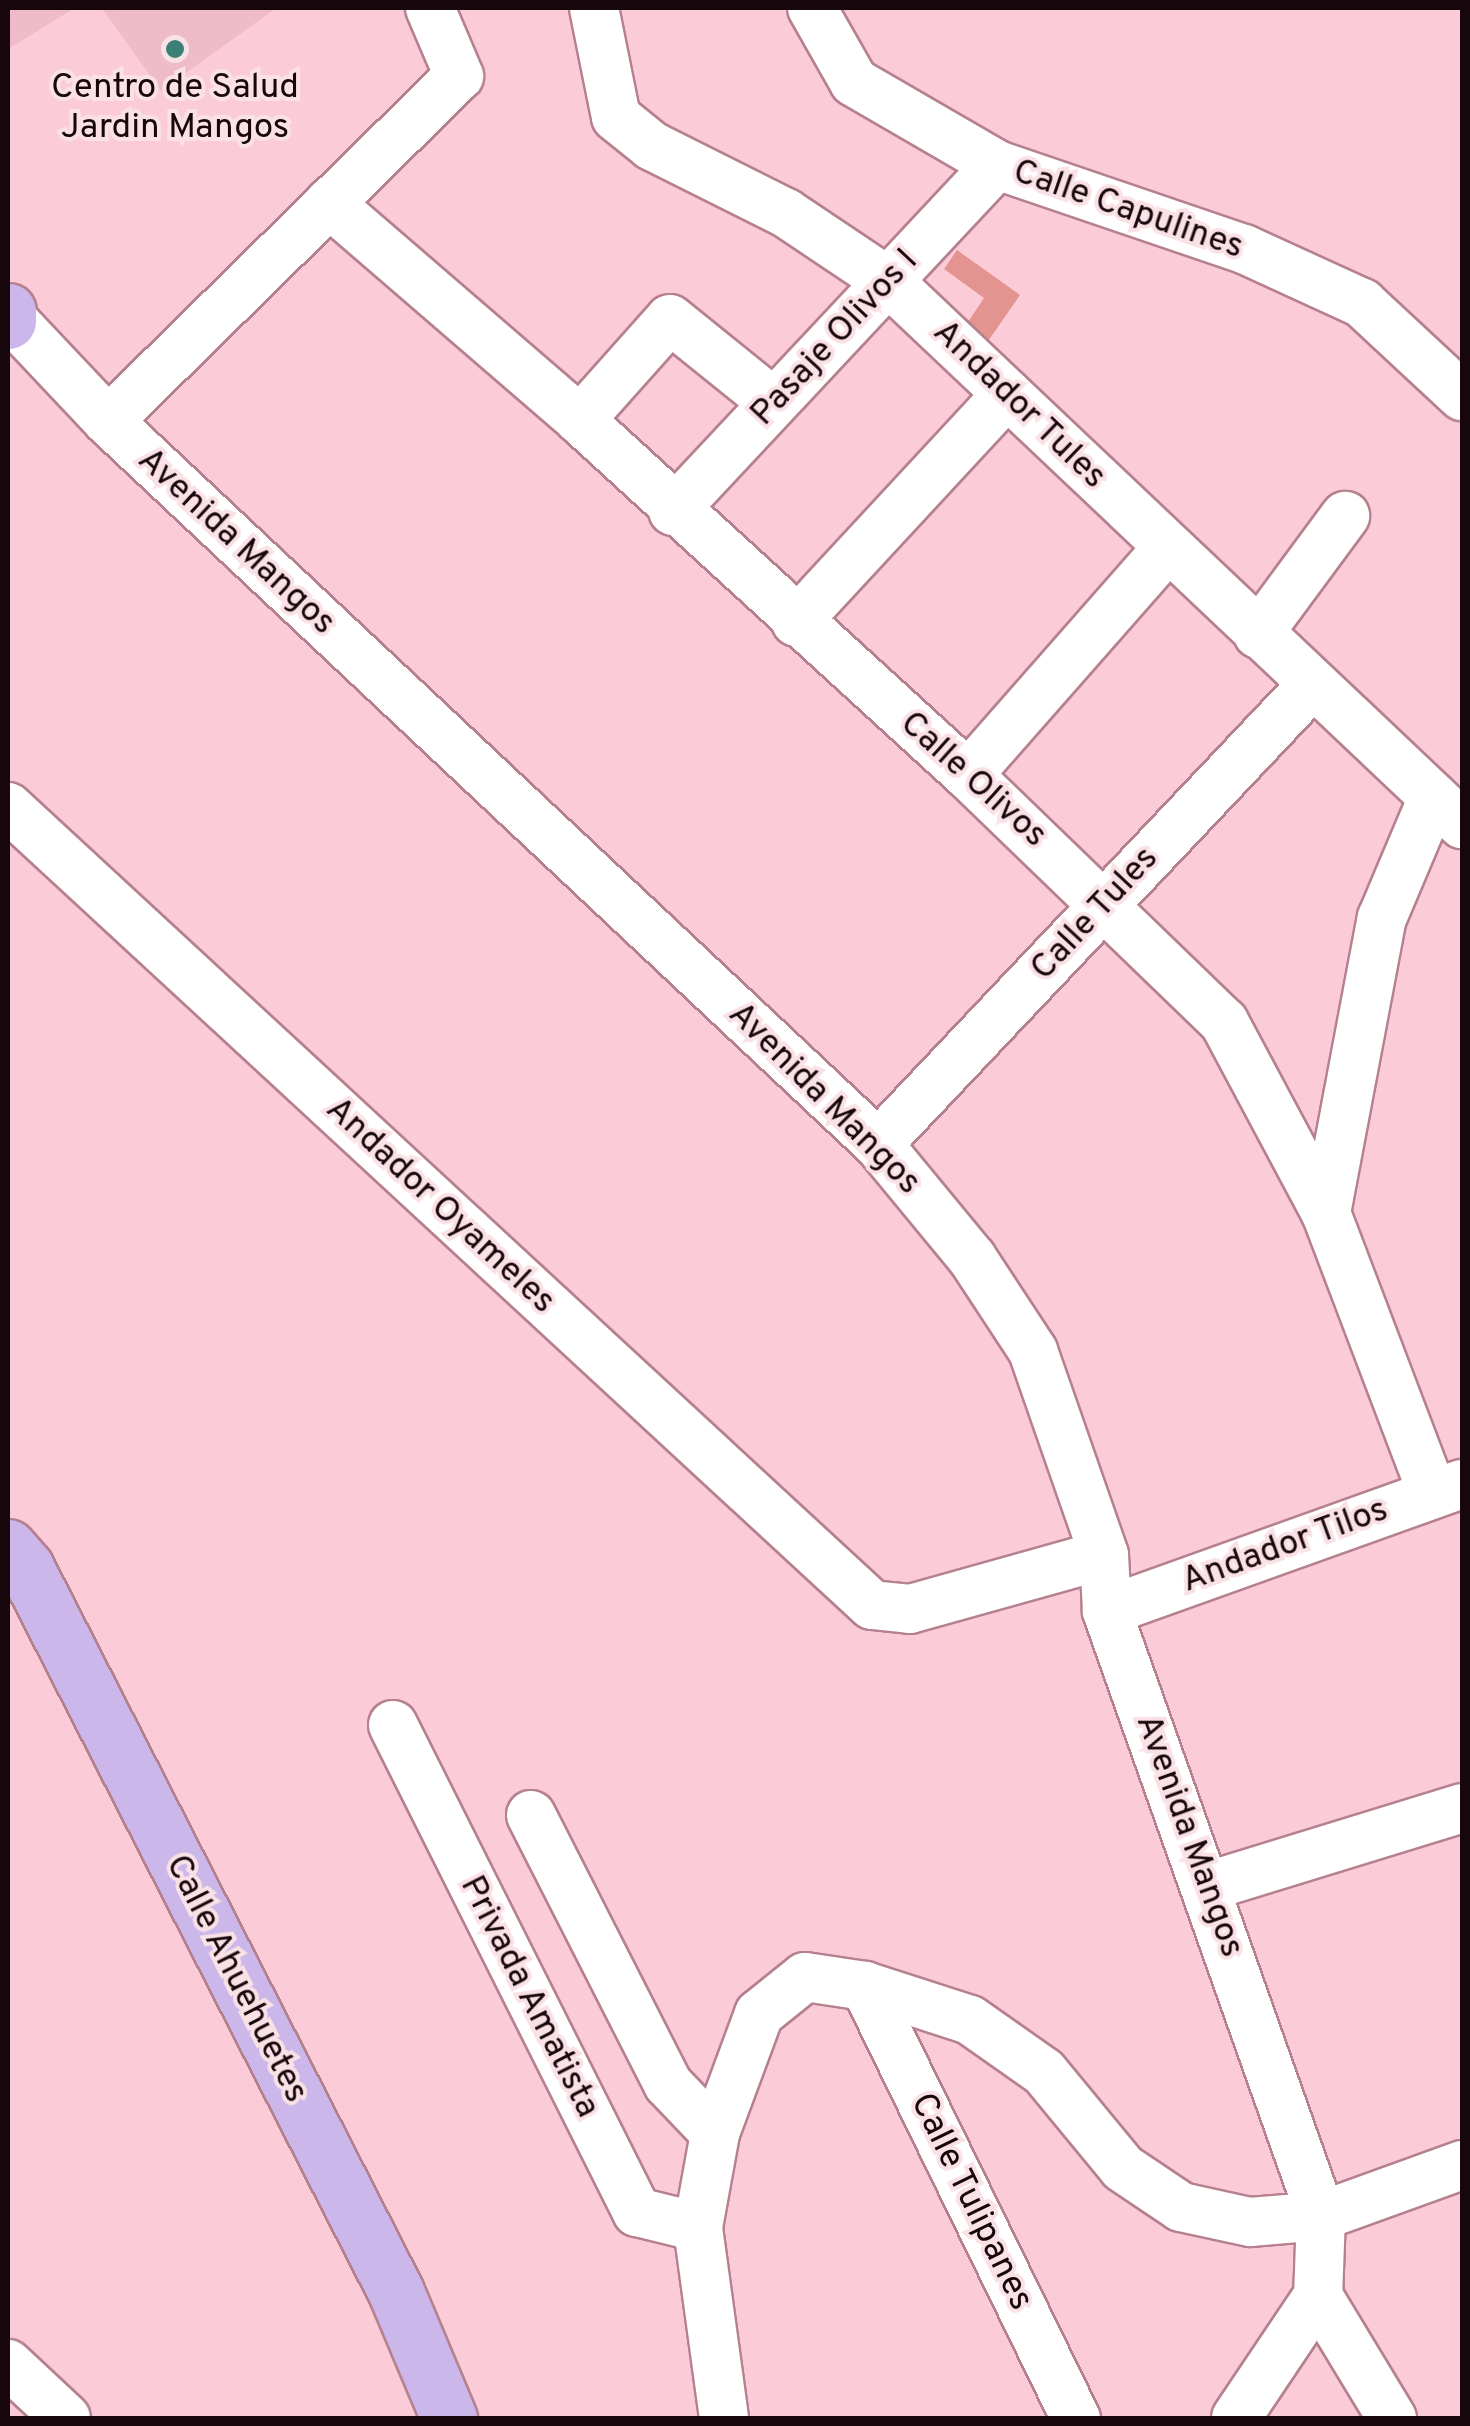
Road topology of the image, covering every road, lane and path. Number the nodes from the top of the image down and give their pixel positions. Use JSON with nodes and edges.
{"nodes":[{"id":1,"x":430,"y":8,"type":"edge"},
{"id":2,"x":594,"y":8,"type":"edge"},
{"id":3,"x":812,"y":8,"type":"edge"},
{"id":4,"x":997,"y":165,"type":"junction"},
{"id":5,"x":329,"y":203,"type":"junction"},
{"id":6,"x":889,"y":282,"type":"junction"},
{"id":7,"x":8,"y":317,"type":"edge"},
{"id":8,"x":1007,"y":394,"type":"junction"},
{"id":9,"x":1462,"y":396,"type":"edge"},
{"id":10,"x":773,"y":402,"type":"junction"},
{"id":11,"x":580,"y":420,"type":"junction"},
{"id":12,"x":108,"y":421,"type":"junction"},
{"id":13,"x":674,"y":511,"type":"junction"},
{"id":14,"x":1345,"y":516,"type":"dead end"},
{"id":15,"x":1168,"y":547,"type":"junction"},
{"id":16,"x":796,"y":622,"type":"junction"},
{"id":17,"x":1258,"y":634,"type":"junction"},
{"id":18,"x":1312,"y":684,"type":"junction"},
{"id":19,"x":968,"y":774,"type":"junction"},
{"id":20,"x":8,"y":807,"type":"edge"},
{"id":21,"x":1448,"y":811,"type":"edge"},
{"id":22,"x":1107,"y":902,"type":"junction"},
{"id":23,"x":878,"y":1144,"type":"junction"},
{"id":24,"x":1326,"y":1213,"type":"junction"},
{"id":25,"x":1447,"y":1488,"type":"edge"},
{"id":26,"x":8,"y":1547,"type":"edge"},
{"id":27,"x":1104,"y":1555,"type":"junction"},
{"id":28,"x":1108,"y":1611,"type":"junction"},
{"id":29,"x":394,"y":1726,"type":"dead end"},
{"id":30,"x":1462,"y":1808,"type":"edge"},
{"id":31,"x":530,"y":1815,"type":"dead end"},
{"id":32,"x":1209,"y":1886,"type":"junction"},
{"id":33,"x":865,"y":1986,"type":"junction"},
{"id":34,"x":715,"y":2133,"type":"junction"},
{"id":35,"x":1462,"y":2166,"type":"edge"},
{"id":36,"x":1321,"y":2216,"type":"junction"},
{"id":37,"x":698,"y":2227,"type":"junction"},
{"id":38,"x":1318,"y":2296,"type":"junction"},
{"id":39,"x":8,"y":2364,"type":"edge"},
{"id":40,"x":66,"y":2418,"type":"edge"},
{"id":41,"x":448,"y":2418,"type":"edge"},
{"id":42,"x":724,"y":2418,"type":"edge"},
{"id":43,"x":1076,"y":2418,"type":"edge"},
{"id":44,"x":1236,"y":2418,"type":"edge"},
{"id":45,"x":1392,"y":2418,"type":"edge"}],
"edges":[{"from":1,"to":5,"type":"street","name":"Avenida Mangos"},
{"from":2,"to":6,"type":"street","name":"Andador Tules"},
{"from":3,"to":4,"type":"street","name":"Calle Capulines"},
{"from":4,"to":6,"type":"street","name":"Pasaje Olivos I"},
{"from":4,"to":9,"type":"street","name":"Calle Capulines"},
{"from":5,"to":11,"type":"street","name":"Calle Olivos"},
{"from":5,"to":12,"type":"street","name":"Avenida Mangos"},
{"from":6,"to":8,"type":"street","name":"Andador Tules"},
{"from":6,"to":10,"type":"street","name":"Pasaje Olivos I"},
{"from":7,"to":12,"type":"street","name":"Avenida Mangos"},
{"from":8,"to":15,"type":"street","name":"Andador Tules"},
{"from":8,"to":16,"type":"street"},
{"from":10,"to":11,"type":"street"},
{"from":10,"to":13,"type":"street","name":"Pasaje Olivos I"},
{"from":11,"to":13,"type":"street","name":"Calle Olivos"},
{"from":12,"to":23,"type":"street","name":"Avenida Mangos"},
{"from":13,"to":16,"type":"street","name":"Calle Olivos"},
{"from":14,"to":17,"type":"street"},
{"from":15,"to":17,"type":"street","name":"Andador Tules"},
{"from":15,"to":19,"type":"street"},
{"from":16,"to":19,"type":"street","name":"Calle Olivos"},
{"from":17,"to":18,"type":"street","name":"Andador Tules"},
{"from":18,"to":21,"type":"street","name":"Andador Tules"},
{"from":18,"to":22,"type":"street","name":"Calle Tules"},
{"from":19,"to":22,"type":"street","name":"Calle Olivos"},
{"from":20,"to":27,"type":"street","name":"Andador Oyameles"},
{"from":21,"to":24,"type":"street"},
{"from":22,"to":23,"type":"street","name":"Calle Tules"},
{"from":22,"to":24,"type":"street","name":"Calle Olivos"},
{"from":23,"to":27,"type":"street","name":"Avenida Mangos"},
{"from":24,"to":25,"type":"street","name":"Calle Olivos"},
{"from":25,"to":28,"type":"street","name":"Andador Tilos"},
{"from":26,"to":41,"type":"main road","name":"Calle Ahuehuetes"},
{"from":27,"to":28,"type":"street","name":"Avenida Mangos"},
{"from":28,"to":32,"type":"street","name":"Avenida Mangos"},
{"from":29,"to":37,"type":"street","name":"Privada Amatista"},
{"from":30,"to":32,"type":"street"},
{"from":31,"to":34,"type":"street"},
{"from":32,"to":36,"type":"street","name":"Avenida Mangos"},
{"from":33,"to":34,"type":"street"},
{"from":33,"to":36,"type":"street"},
{"from":33,"to":43,"type":"street","name":"Calle Tulipanes"},
{"from":34,"to":37,"type":"street"},
{"from":35,"to":36,"type":"street"},
{"from":36,"to":38,"type":"street","name":"Avenida Mangos"},
{"from":37,"to":42,"type":"street"},
{"from":38,"to":44,"type":"street"},
{"from":38,"to":45,"type":"street"},
{"from":39,"to":40,"type":"street"}]}
